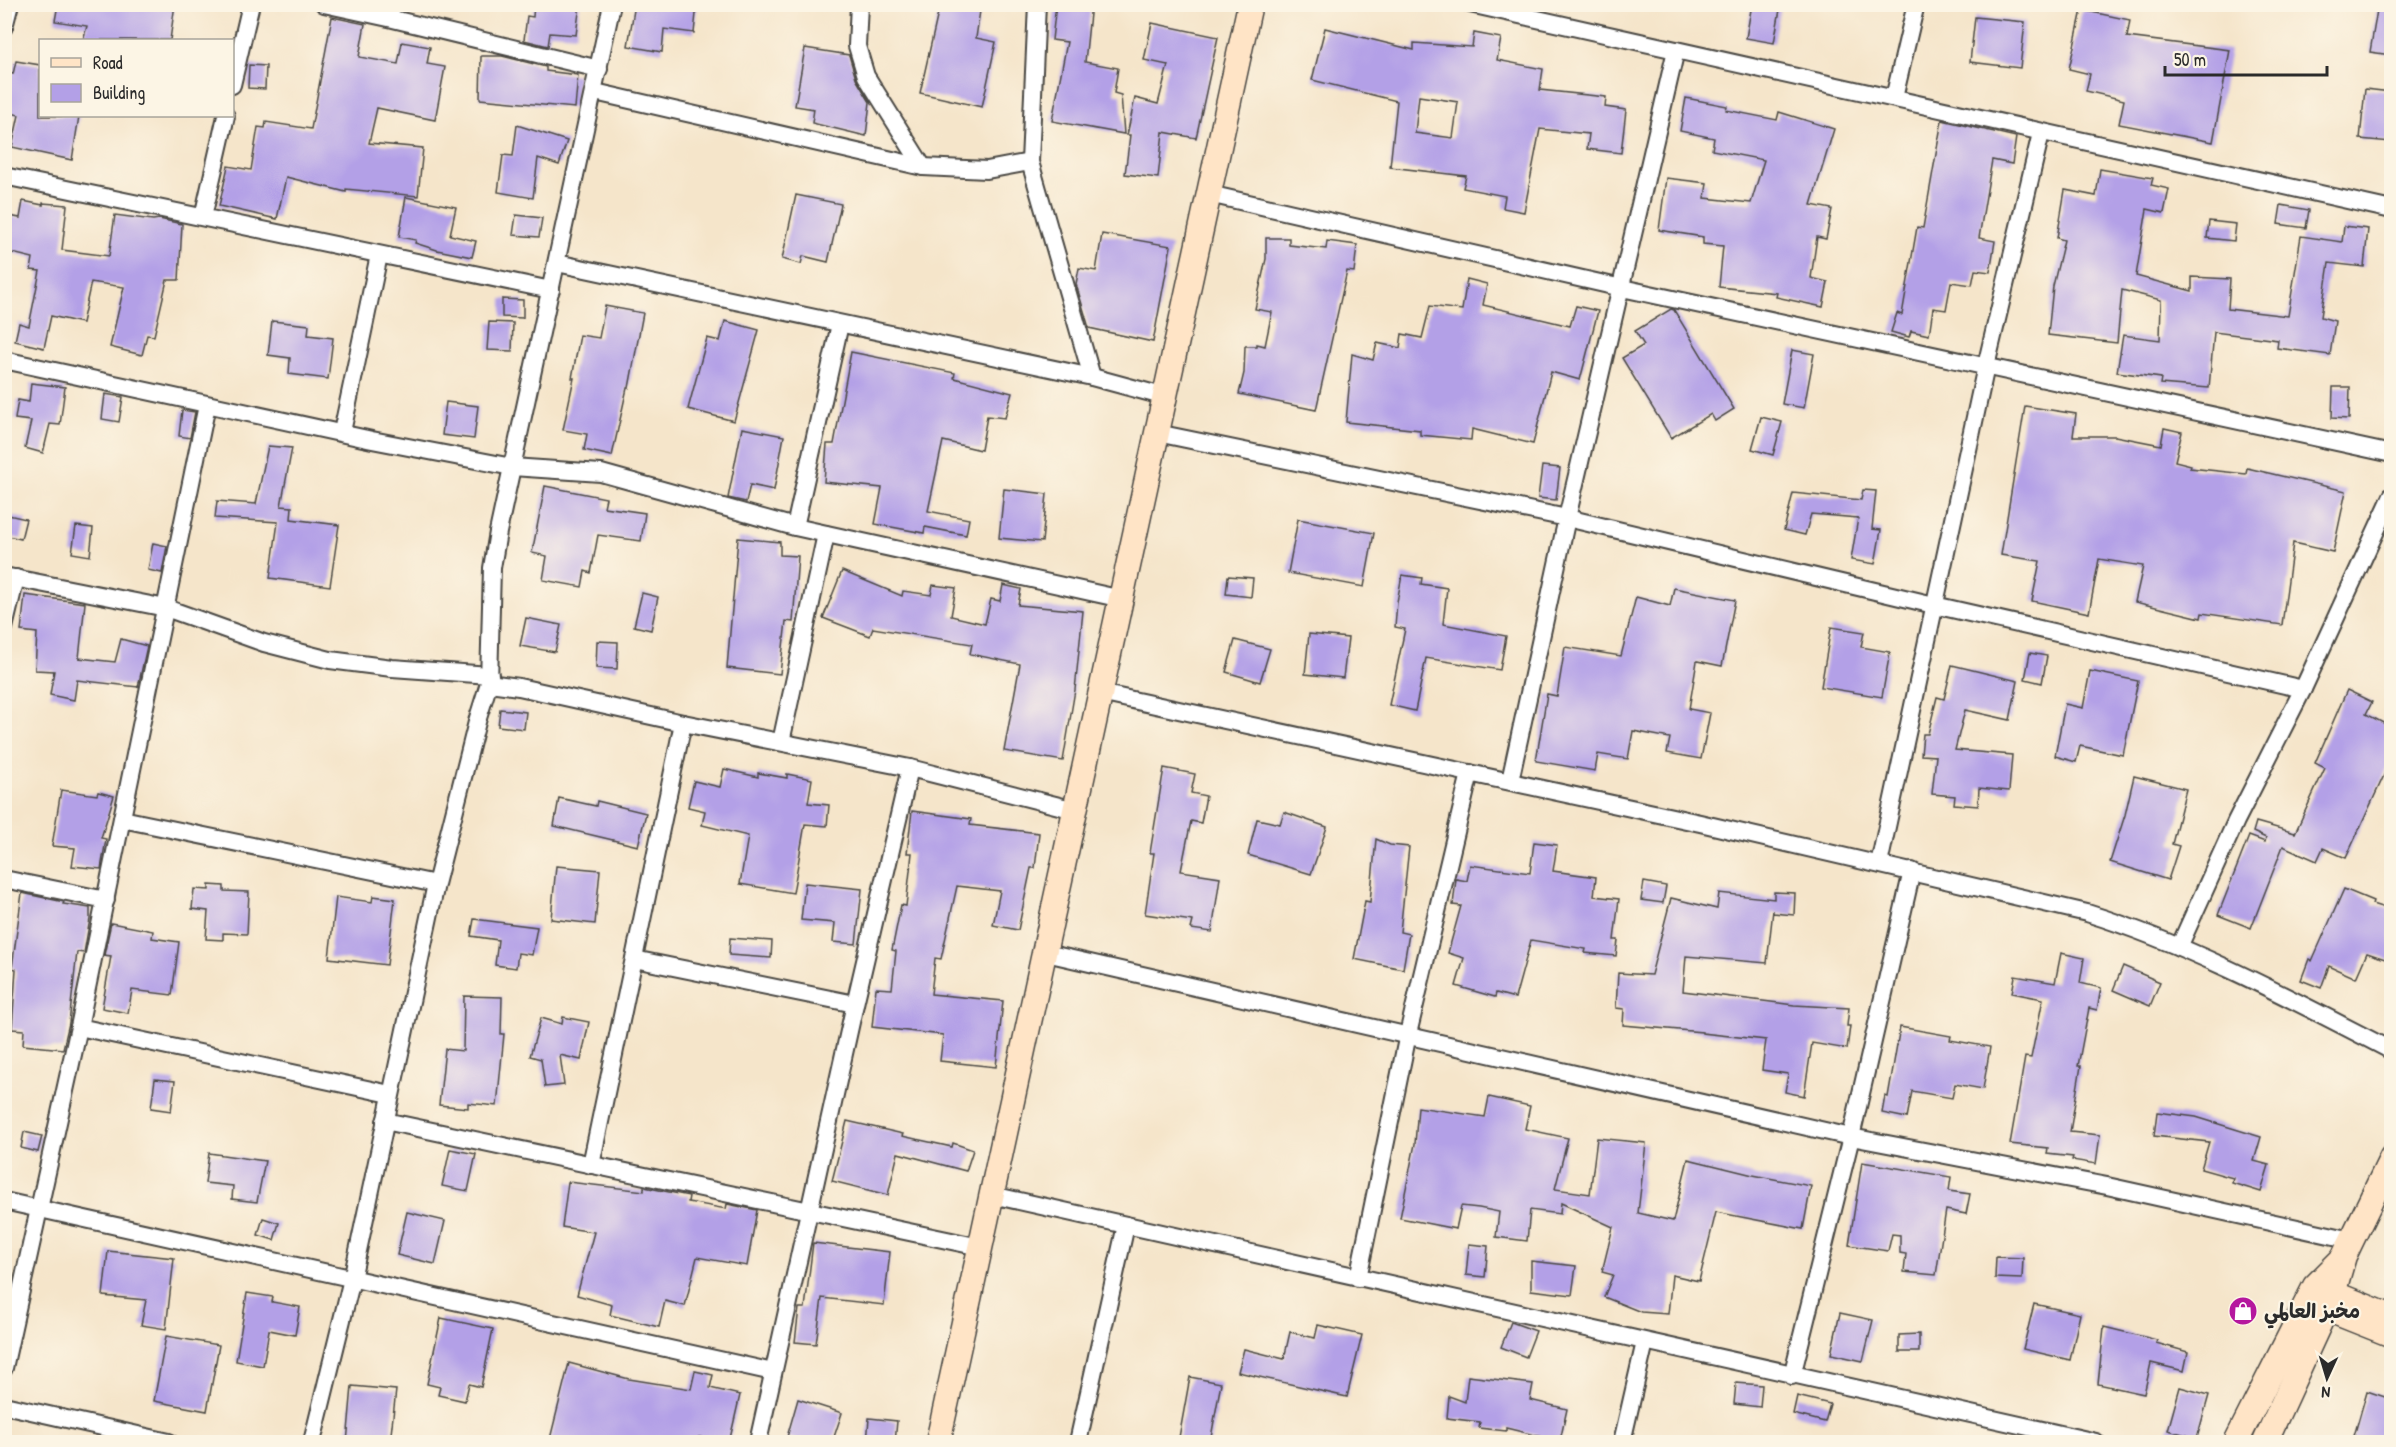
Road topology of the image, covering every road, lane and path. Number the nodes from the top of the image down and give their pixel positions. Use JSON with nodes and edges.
{"nodes":[{"id":1,"x":10,"y":4,"type":"edge"},
{"id":2,"x":251,"y":4,"type":"edge"},
{"id":3,"x":324,"y":4,"type":"edge"},
{"id":4,"x":612,"y":4,"type":"edge"},
{"id":5,"x":859,"y":4,"type":"edge"},
{"id":6,"x":1037,"y":4,"type":"edge"},
{"id":7,"x":1250,"y":4,"type":"edge"},
{"id":8,"x":1470,"y":4,"type":"edge"},
{"id":9,"x":1916,"y":4,"type":"edge"},
{"id":10,"x":4,"y":27,"type":"edge"},
{"id":11,"x":1676,"y":50,"type":"junction"},
{"id":12,"x":599,"y":69,"type":"junction"},
{"id":13,"x":234,"y":76,"type":"edge"},
{"id":14,"x":595,"y":92,"type":"junction"},
{"id":15,"x":1894,"y":99,"type":"junction"},
{"id":16,"x":226,"y":117,"type":"edge"},
{"id":17,"x":2041,"y":132,"type":"junction"},
{"id":18,"x":1030,"y":162,"type":"junction"},
{"id":19,"x":923,"y":167,"type":"junction"},
{"id":20,"x":4,"y":176,"type":"edge"},
{"id":21,"x":1209,"y":194,"type":"junction"},
{"id":22,"x":2391,"y":210,"type":"edge"},
{"id":23,"x":202,"y":218,"type":"junction"},
{"id":24,"x":379,"y":255,"type":"junction"},
{"id":25,"x":557,"y":264,"type":"junction"},
{"id":26,"x":1622,"y":288,"type":"junction"},
{"id":27,"x":551,"y":290,"type":"junction"},
{"id":28,"x":840,"y":324,"type":"junction"},
{"id":29,"x":4,"y":360,"type":"edge"},
{"id":30,"x":1986,"y":366,"type":"junction"},
{"id":31,"x":1092,"y":377,"type":"junction"},
{"id":32,"x":1166,"y":397,"type":"junction"},
{"id":33,"x":207,"y":405,"type":"junction"},
{"id":34,"x":342,"y":432,"type":"junction"},
{"id":35,"x":1157,"y":433,"type":"junction"},
{"id":36,"x":2391,"y":454,"type":"edge"},
{"id":37,"x":512,"y":467,"type":"junction"},
{"id":38,"x":2391,"y":496,"type":"edge"},
{"id":39,"x":1567,"y":518,"type":"junction"},
{"id":40,"x":795,"y":528,"type":"junction"},
{"id":41,"x":826,"y":534,"type":"junction"},
{"id":42,"x":10,"y":577,"type":"edge"},
{"id":43,"x":1122,"y":599,"type":"junction"},
{"id":44,"x":1934,"y":605,"type":"junction"},
{"id":45,"x":166,"y":608,"type":"junction"},
{"id":46,"x":4,"y":628,"type":"edge"},
{"id":47,"x":490,"y":679,"type":"junction"},
{"id":48,"x":2303,"y":689,"type":"junction"},
{"id":49,"x":1100,"y":693,"type":"junction"},
{"id":50,"x":683,"y":723,"type":"junction"},
{"id":51,"x":781,"y":742,"type":"junction"},
{"id":52,"x":910,"y":768,"type":"junction"},
{"id":53,"x":1470,"y":773,"type":"junction"},
{"id":54,"x":1509,"y":780,"type":"junction"},
{"id":55,"x":1075,"y":810,"type":"junction"},
{"id":56,"x":122,"y":819,"type":"junction"},
{"id":57,"x":1879,"y":864,"type":"junction"},
{"id":58,"x":1912,"y":871,"type":"junction"},
{"id":59,"x":4,"y":879,"type":"edge"},
{"id":60,"x":436,"y":884,"type":"junction"},
{"id":61,"x":106,"y":900,"type":"junction"},
{"id":62,"x":2180,"y":947,"type":"junction"},
{"id":63,"x":1046,"y":953,"type":"junction"},
{"id":64,"x":634,"y":959,"type":"junction"},
{"id":65,"x":855,"y":1004,"type":"junction"},
{"id":66,"x":79,"y":1027,"type":"junction"},
{"id":67,"x":1408,"y":1034,"type":"junction"},
{"id":68,"x":2391,"y":1051,"type":"edge"},
{"id":69,"x":390,"y":1094,"type":"junction"},
{"id":70,"x":384,"y":1121,"type":"junction"},
{"id":71,"x":1851,"y":1137,"type":"junction"},
{"id":72,"x":2391,"y":1157,"type":"edge"},
{"id":73,"x":591,"y":1165,"type":"junction"},
{"id":74,"x":992,"y":1195,"type":"junction"},
{"id":75,"x":4,"y":1201,"type":"edge"},
{"id":76,"x":40,"y":1209,"type":"junction"},
{"id":77,"x":809,"y":1211,"type":"junction"},
{"id":78,"x":1126,"y":1225,"type":"junction"},
{"id":79,"x":980,"y":1247,"type":"junction"},
{"id":80,"x":2348,"y":1248,"type":"junction"},
{"id":81,"x":1358,"y":1278,"type":"junction"},
{"id":82,"x":352,"y":1279,"type":"junction"},
{"id":83,"x":2320,"y":1298,"type":"junction"},
{"id":84,"x":2391,"y":1317,"type":"edge"},
{"id":85,"x":2391,"y":1335,"type":"edge"},
{"id":86,"x":1645,"y":1342,"type":"junction"},
{"id":87,"x":4,"y":1368,"type":"edge"},
{"id":88,"x":773,"y":1372,"type":"junction"},
{"id":89,"x":1792,"y":1376,"type":"junction"},
{"id":90,"x":4,"y":1405,"type":"edge"},
{"id":91,"x":169,"y":1443,"type":"edge"},
{"id":92,"x":312,"y":1443,"type":"edge"},
{"id":93,"x":758,"y":1443,"type":"edge"},
{"id":94,"x":938,"y":1443,"type":"edge"},
{"id":95,"x":1078,"y":1443,"type":"edge"},
{"id":96,"x":1622,"y":1443,"type":"edge"},
{"id":97,"x":2096,"y":1443,"type":"edge"},
{"id":98,"x":2236,"y":1443,"type":"edge"},
{"id":99,"x":2265,"y":1443,"type":"edge"}],
"edges":[{"from":1,"to":10,"type":"street"},
{"from":2,"to":13,"type":"street"},
{"from":3,"to":12,"type":"street"},
{"from":4,"to":12,"type":"street"},
{"from":5,"to":19,"type":"street"},
{"from":6,"to":18,"type":"street"},
{"from":7,"to":21,"type":"street"},
{"from":8,"to":11,"type":"street"},
{"from":9,"to":15,"type":"street"},
{"from":11,"to":15,"type":"street"},
{"from":11,"to":26,"type":"street"},
{"from":12,"to":14,"type":"street"},
{"from":14,"to":19,"type":"street"},
{"from":14,"to":25,"type":"street"},
{"from":15,"to":17,"type":"street"},
{"from":16,"to":23,"type":"street"},
{"from":17,"to":22,"type":"street"},
{"from":17,"to":30,"type":"street"},
{"from":18,"to":19,"type":"street"},
{"from":18,"to":31,"type":"street"},
{"from":20,"to":23,"type":"street"},
{"from":21,"to":26,"type":"street"},
{"from":21,"to":32,"type":"street"},
{"from":23,"to":24,"type":"street"},
{"from":24,"to":27,"type":"street"},
{"from":24,"to":34,"type":"street"},
{"from":25,"to":27,"type":"street"},
{"from":25,"to":28,"type":"street"},
{"from":26,"to":30,"type":"street"},
{"from":26,"to":39,"type":"street"},
{"from":27,"to":37,"type":"street"},
{"from":28,"to":31,"type":"street"},
{"from":28,"to":40,"type":"street"},
{"from":29,"to":33,"type":"street"},
{"from":30,"to":36,"type":"street"},
{"from":30,"to":44,"type":"street"},
{"from":31,"to":32,"type":"street"},
{"from":32,"to":35,"type":"street"},
{"from":33,"to":34,"type":"street"},
{"from":33,"to":45,"type":"street"},
{"from":34,"to":37,"type":"street"},
{"from":35,"to":39,"type":"street"},
{"from":35,"to":43,"type":"street"},
{"from":37,"to":40,"type":"street"},
{"from":37,"to":47,"type":"street"},
{"from":38,"to":48,"type":"street"},
{"from":39,"to":44,"type":"street"},
{"from":39,"to":54,"type":"street"},
{"from":40,"to":41,"type":"street"},
{"from":41,"to":43,"type":"street"},
{"from":41,"to":51,"type":"street"},
{"from":42,"to":45,"type":"street"},
{"from":42,"to":46,"type":"street"},
{"from":43,"to":49,"type":"street"},
{"from":44,"to":48,"type":"street"},
{"from":44,"to":57,"type":"street"},
{"from":45,"to":47,"type":"street"},
{"from":45,"to":56,"type":"street"},
{"from":47,"to":50,"type":"street"},
{"from":47,"to":60,"type":"street"},
{"from":48,"to":62,"type":"street"},
{"from":49,"to":53,"type":"street"},
{"from":49,"to":55,"type":"street"},
{"from":50,"to":51,"type":"street"},
{"from":50,"to":64,"type":"street"},
{"from":51,"to":52,"type":"street"},
{"from":52,"to":55,"type":"street"},
{"from":52,"to":65,"type":"street"},
{"from":53,"to":54,"type":"street"},
{"from":53,"to":67,"type":"street"},
{"from":54,"to":57,"type":"street"},
{"from":55,"to":63,"type":"street"},
{"from":56,"to":60,"type":"street"},
{"from":56,"to":61,"type":"street"},
{"from":57,"to":58,"type":"street"},
{"from":58,"to":62,"type":"street"},
{"from":58,"to":71,"type":"street"},
{"from":59,"to":61,"type":"street"},
{"from":60,"to":69,"type":"street"},
{"from":61,"to":66,"type":"street"},
{"from":62,"to":68,"type":"street"},
{"from":63,"to":67,"type":"street"},
{"from":63,"to":74,"type":"street"},
{"from":64,"to":65,"type":"street"},
{"from":64,"to":73,"type":"street"},
{"from":65,"to":77,"type":"street"},
{"from":66,"to":69,"type":"street"},
{"from":66,"to":76,"type":"street"},
{"from":67,"to":71,"type":"street"},
{"from":67,"to":81,"type":"street"},
{"from":69,"to":70,"type":"street"},
{"from":70,"to":73,"type":"street"},
{"from":70,"to":82,"type":"street"},
{"from":71,"to":80,"type":"street"},
{"from":71,"to":89,"type":"street"},
{"from":72,"to":80,"type":"street"},
{"from":73,"to":77,"type":"street"},
{"from":74,"to":78,"type":"street"},
{"from":74,"to":79,"type":"street"},
{"from":75,"to":76,"type":"street"},
{"from":76,"to":82,"type":"street"},
{"from":76,"to":87,"type":"street"},
{"from":77,"to":79,"type":"street"},
{"from":77,"to":88,"type":"street"},
{"from":78,"to":81,"type":"street"},
{"from":78,"to":95,"type":"street"},
{"from":79,"to":94,"type":"street"},
{"from":80,"to":83,"type":"street"},
{"from":81,"to":86,"type":"street"},
{"from":82,"to":88,"type":"street"},
{"from":82,"to":92,"type":"street"},
{"from":83,"to":84,"type":"street"},
{"from":83,"to":85,"type":"street"},
{"from":83,"to":98,"type":"street"},
{"from":83,"to":99,"type":"street"},
{"from":86,"to":89,"type":"street"},
{"from":86,"to":96,"type":"street"},
{"from":88,"to":93,"type":"street"},
{"from":89,"to":97,"type":"street"},
{"from":90,"to":91,"type":"street"}]}
